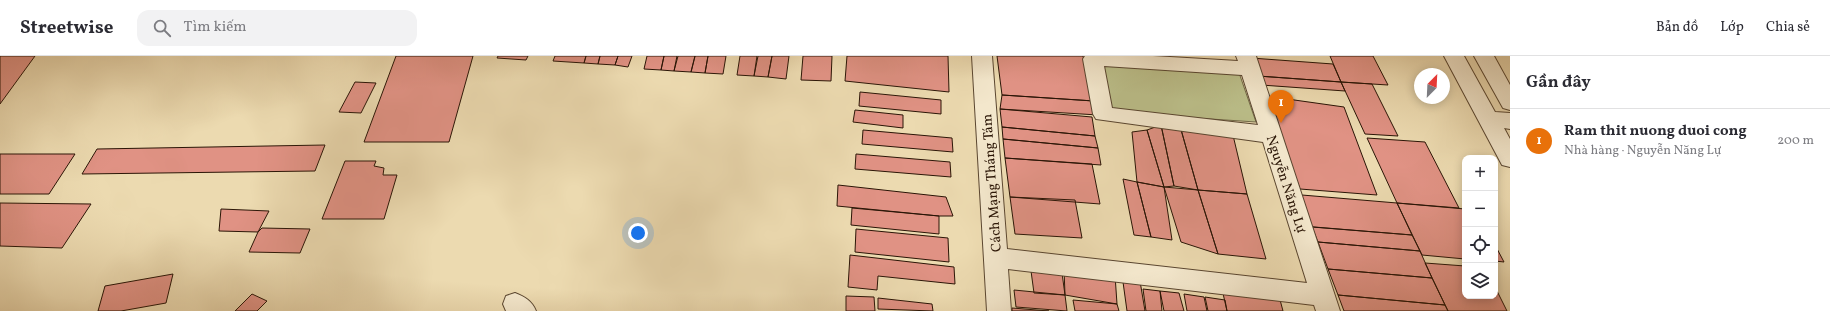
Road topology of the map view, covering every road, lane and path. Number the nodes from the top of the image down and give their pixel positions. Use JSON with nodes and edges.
{"nodes":[{"id":1,"x":982,"y":56,"type":"edge"},
{"id":2,"x":1454,"y":56,"type":"edge"},
{"id":3,"x":1484,"y":56,"type":"edge"},
{"id":4,"x":1248,"y":62,"type":"edge"},
{"id":5,"x":1510,"y":103,"type":"edge"},
{"id":6,"x":1488,"y":119,"type":"junction"},
{"id":7,"x":1510,"y":121,"type":"edge"},
{"id":8,"x":1271,"y":134,"type":"junction"},
{"id":9,"x":1510,"y":159,"type":"edge"},
{"id":10,"x":996,"y":258,"type":"junction"},
{"id":11,"x":1325,"y":303,"type":"edge"},
{"id":12,"x":999,"y":311,"type":"edge"}],
"edges":[{"from":1,"to":10,"type":"street","name":"Cách Mạng Tháng Tám"},
{"from":2,"to":6,"type":"street"},
{"from":3,"to":5,"type":"street"},
{"from":4,"to":8,"type":"street","name":"Nguyễn Năng Lự"},
{"from":4,"to":8,"type":"street"},
{"from":6,"to":7,"type":"street"},
{"from":6,"to":9,"type":"street"},
{"from":8,"to":11,"type":"street","name":"Nguyễn Năng Lự"},
{"from":10,"to":11,"type":"street"},
{"from":10,"to":12,"type":"street","name":"Cách Mạng Tháng Tám"}]}
